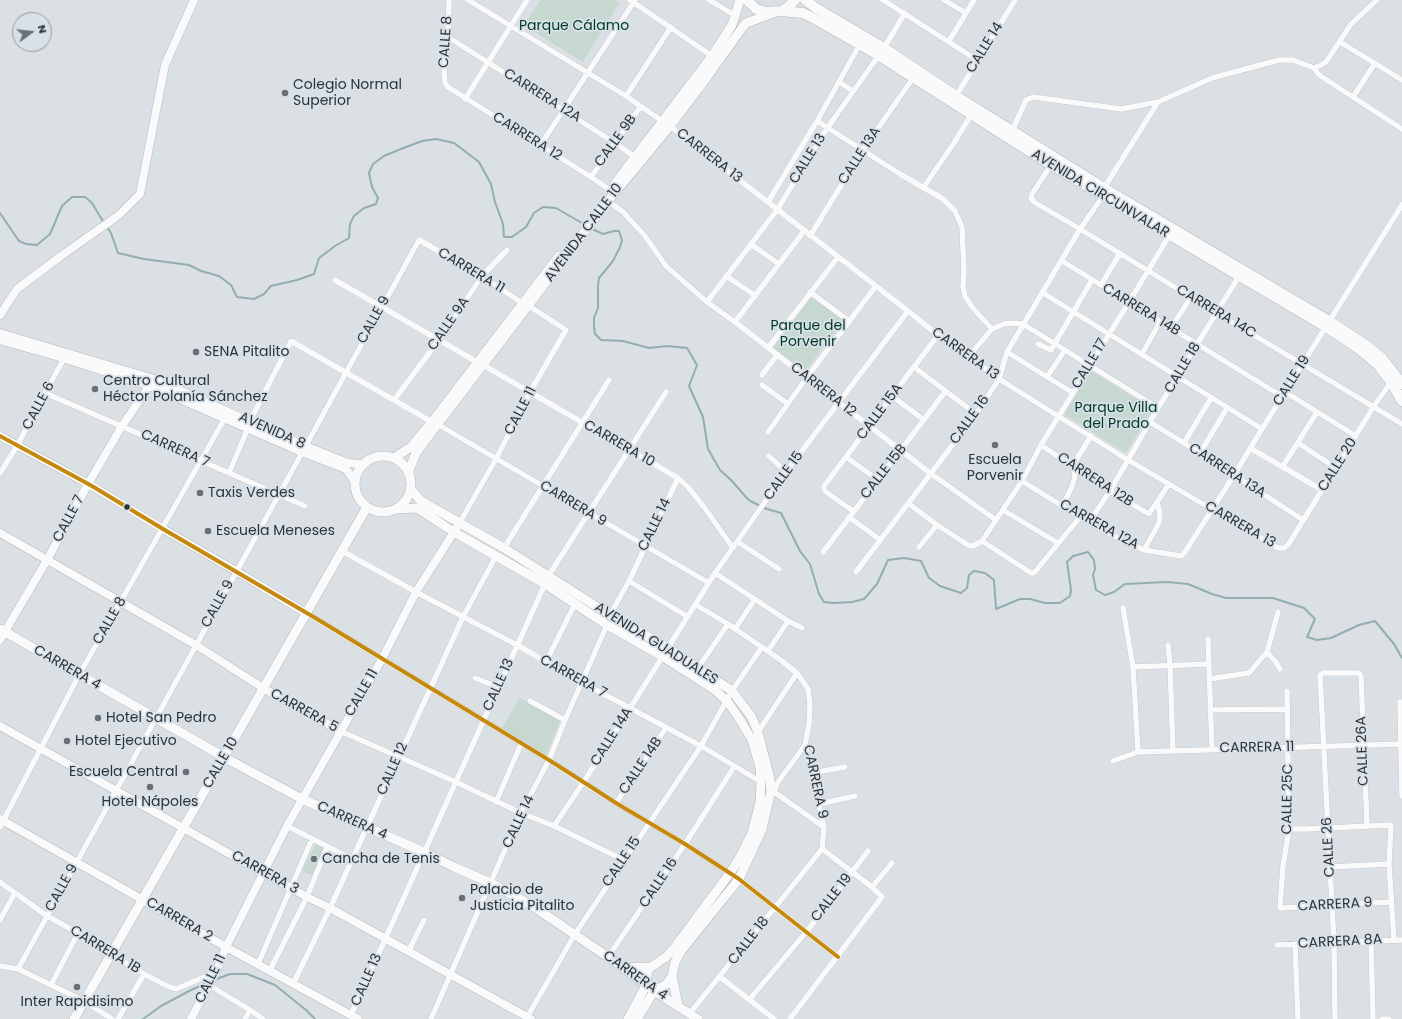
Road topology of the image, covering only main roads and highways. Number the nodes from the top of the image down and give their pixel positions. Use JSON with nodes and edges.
{"nodes":[{"id":1,"x":194,"y":0,"type":"edge"},
{"id":2,"x":740,"y":0,"type":"edge"},
{"id":3,"x":747,"y":0,"type":"edge"},
{"id":4,"x":794,"y":0,"type":"edge"},
{"id":5,"x":809,"y":1,"type":"edge"},
{"id":6,"x":779,"y":11,"type":"junction"},
{"id":7,"x":862,"y":41,"type":"junction"},
{"id":8,"x":881,"y":52,"type":"junction"},
{"id":9,"x":666,"y":124,"type":"junction"},
{"id":10,"x":1104,"y":192,"type":"junction"},
{"id":11,"x":585,"y":227,"type":"junction"},
{"id":12,"x":1171,"y":232,"type":"junction"},
{"id":13,"x":0,"y":315,"type":"edge"},
{"id":14,"x":1327,"y":324,"type":"junction"},
{"id":15,"x":0,"y":332,"type":"edge"},
{"id":16,"x":0,"y":340,"type":"edge"},
{"id":17,"x":66,"y":356,"type":"junction"},
{"id":18,"x":152,"y":383,"type":"junction"},
{"id":19,"x":1402,"y":384,"type":"edge"},
{"id":20,"x":1402,"y":401,"type":"edge"},
{"id":21,"x":434,"y":423,"type":"junction"},
{"id":22,"x":249,"y":424,"type":"junction"},
{"id":23,"x":0,"y":436,"type":"edge"},
{"id":24,"x":303,"y":449,"type":"junction"},
{"id":25,"x":394,"y":458,"type":"junction"},
{"id":26,"x":363,"y":464,"type":"junction"},
{"id":27,"x":408,"y":473,"type":"junction"},
{"id":28,"x":355,"y":482,"type":"junction"},
{"id":29,"x":88,"y":484,"type":"junction"},
{"id":30,"x":410,"y":488,"type":"junction"},
{"id":31,"x":367,"y":507,"type":"junction"},
{"id":32,"x":397,"y":509,"type":"junction"},
{"id":33,"x":457,"y":528,"type":"junction"},
{"id":34,"x":0,"y":533,"type":"edge"},
{"id":35,"x":47,"y":560,"type":"junction"},
{"id":36,"x":547,"y":579,"type":"junction"},
{"id":37,"x":306,"y":613,"type":"junction"},
{"id":38,"x":2,"y":634,"type":"edge"},
{"id":39,"x":263,"y":688,"type":"junction"},
{"id":40,"x":0,"y":726,"type":"edge"},
{"id":41,"x":340,"y":731,"type":"junction"},
{"id":42,"x":224,"y":757,"type":"junction"},
{"id":43,"x":302,"y":799,"type":"junction"},
{"id":44,"x":1,"y":822,"type":"edge"},
{"id":45,"x":183,"y":828,"type":"junction"},
{"id":46,"x":263,"y":872,"type":"junction"},
{"id":47,"x":143,"y":899,"type":"junction"},
{"id":48,"x":226,"y":947,"type":"junction"},
{"id":49,"x":651,"y":966,"type":"junction"},
{"id":50,"x":623,"y":968,"type":"junction"},
{"id":51,"x":672,"y":976,"type":"junction"},
{"id":52,"x":650,"y":988,"type":"junction"},
{"id":53,"x":678,"y":1005,"type":"junction"},
{"id":54,"x":355,"y":1017,"type":"edge"},
{"id":55,"x":528,"y":1018,"type":"edge"},
{"id":56,"x":74,"y":1019,"type":"edge"},
{"id":57,"x":191,"y":1019,"type":"edge"},
{"id":58,"x":628,"y":1019,"type":"edge"},
{"id":59,"x":637,"y":1019,"type":"edge"},
{"id":60,"x":698,"y":1019,"type":"edge"}],
"edges":[{"from":1,"to":13,"type":"main road"},
{"from":2,"to":9,"type":"main road","name":"AVENIDA CALLE 10"},
{"from":3,"to":6,"type":"highway","name":"AVENIDA CIRCUNVALAR"},
{"from":4,"to":6,"type":"highway"},
{"from":5,"to":7,"type":"highway","name":"AVENIDA CIRCUNVALAR"},
{"from":6,"to":7,"type":"highway","name":"AVENIDA CIRCUNVALAR"},
{"from":6,"to":9,"type":"main road","name":"AVENIDA CALLE 10"},
{"from":7,"to":8,"type":"highway","name":"AVENIDA CIRCUNVALAR"},
{"from":8,"to":10,"type":"highway","name":"AVENIDA CIRCUNVALAR"},
{"from":8,"to":10,"type":"highway","name":"AVENIDA CIRCUNVALAR"},
{"from":9,"to":11,"type":"main road","name":"AVENIDA CALLE 10"},
{"from":9,"to":11,"type":"main road","name":"AVENIDA CALLE 10"},
{"from":10,"to":12,"type":"highway","name":"AVENIDA CIRCUNVALAR"},
{"from":11,"to":21,"type":"main road","name":"AVENIDA CALLE 10"},
{"from":12,"to":14,"type":"highway","name":"AVENIDA CIRCUNVALAR"},
{"from":12,"to":14,"type":"highway","name":"AVENIDA CIRCUNVALAR"},
{"from":14,"to":19,"type":"highway","name":"AVENIDA CIRCUNVALAR"},
{"from":14,"to":20,"type":"highway","name":"AVENIDA CIRCUNVALAR"},
{"from":15,"to":17,"type":"main road","name":"AVENIDA 8"},
{"from":16,"to":17,"type":"main road","name":"AVENIDA 8"},
{"from":17,"to":18,"type":"main road","name":"AVENIDA 8"},
{"from":18,"to":22,"type":"main road","name":"AVENIDA 8"},
{"from":18,"to":22,"type":"main road","name":"AVENIDA 8"},
{"from":18,"to":29,"type":"main road","name":"CALLE 7"},
{"from":21,"to":25,"type":"main road","name":"AVENIDA CALLE 10"},
{"from":21,"to":27,"type":"main road","name":"AVENIDA CALLE 10"},
{"from":22,"to":24,"type":"main road","name":"AVENIDA 8"},
{"from":23,"to":29,"type":"main road"},
{"from":24,"to":26,"type":"main road","name":"AVENIDA 8"},
{"from":24,"to":28,"type":"main road","name":"AVENIDA 8"},
{"from":25,"to":26,"type":"main road"},
{"from":25,"to":27,"type":"main road"},
{"from":26,"to":28,"type":"main road"},
{"from":27,"to":30,"type":"main road"},
{"from":28,"to":31,"type":"main road"},
{"from":29,"to":35,"type":"main road","name":"CALLE 7"},
{"from":29,"to":37,"type":"main road"},
{"from":30,"to":32,"type":"main road"},
{"from":30,"to":33,"type":"main road","name":"AVENIDA GUADUALES"},
{"from":31,"to":32,"type":"main road"},
{"from":31,"to":37,"type":"main road","name":"CALLE 10"},
{"from":32,"to":33,"type":"main road","name":"AVENIDA GUADUALES"},
{"from":33,"to":36,"type":"main road","name":"AVENIDA GUADUALES"},
{"from":33,"to":36,"type":"main road","name":"AVENIDA GUADUALES"},
{"from":33,"to":41,"type":"main road","name":"CALLE 11"},
{"from":34,"to":35,"type":"main road","name":"CARRERA 5"},
{"from":35,"to":38,"type":"main road","name":"CALLE 7"},
{"from":35,"to":39,"type":"main road","name":"CARRERA 5"},
{"from":36,"to":49,"type":"main road","name":"AVENIDA GUADUALES"},
{"from":36,"to":51,"type":"main road","name":"AVENIDA GUADUALES"},
{"from":37,"to":39,"type":"main road","name":"CALLE 10"},
{"from":38,"to":42,"type":"main road","name":"CARRERA 4"},
{"from":39,"to":41,"type":"main road","name":"CARRERA 5"},
{"from":39,"to":42,"type":"main road","name":"CALLE 10"},
{"from":40,"to":45,"type":"main road","name":"CARRERA 3"},
{"from":41,"to":43,"type":"main road","name":"CALLE 11"},
{"from":42,"to":43,"type":"main road","name":"CARRERA 4"},
{"from":42,"to":45,"type":"main road","name":"CALLE 10"},
{"from":43,"to":46,"type":"main road","name":"CALLE 11"},
{"from":43,"to":50,"type":"main road","name":"CARRERA 4"},
{"from":44,"to":47,"type":"main road","name":"CARRERA 2"},
{"from":45,"to":46,"type":"main road","name":"CARRERA 3"},
{"from":45,"to":47,"type":"main road","name":"CALLE 10"},
{"from":46,"to":48,"type":"main road","name":"CALLE 11"},
{"from":46,"to":55,"type":"main road","name":"CARRERA 3"},
{"from":47,"to":48,"type":"main road","name":"CARRERA 2"},
{"from":47,"to":56,"type":"main road","name":"CALLE 10"},
{"from":48,"to":54,"type":"main road","name":"CARRERA 2"},
{"from":48,"to":57,"type":"main road","name":"CALLE 11"},
{"from":49,"to":50,"type":"main road"},
{"from":49,"to":52,"type":"main road"},
{"from":50,"to":52,"type":"main road","name":"CARRERA 4"},
{"from":51,"to":52,"type":"main road"},
{"from":51,"to":53,"type":"main road"},
{"from":52,"to":53,"type":"main road","name":"CARRERA 4"},
{"from":52,"to":58,"type":"main road"},
{"from":52,"to":59,"type":"main road"},
{"from":53,"to":60,"type":"main road","name":"CARRERA 4"}]}
